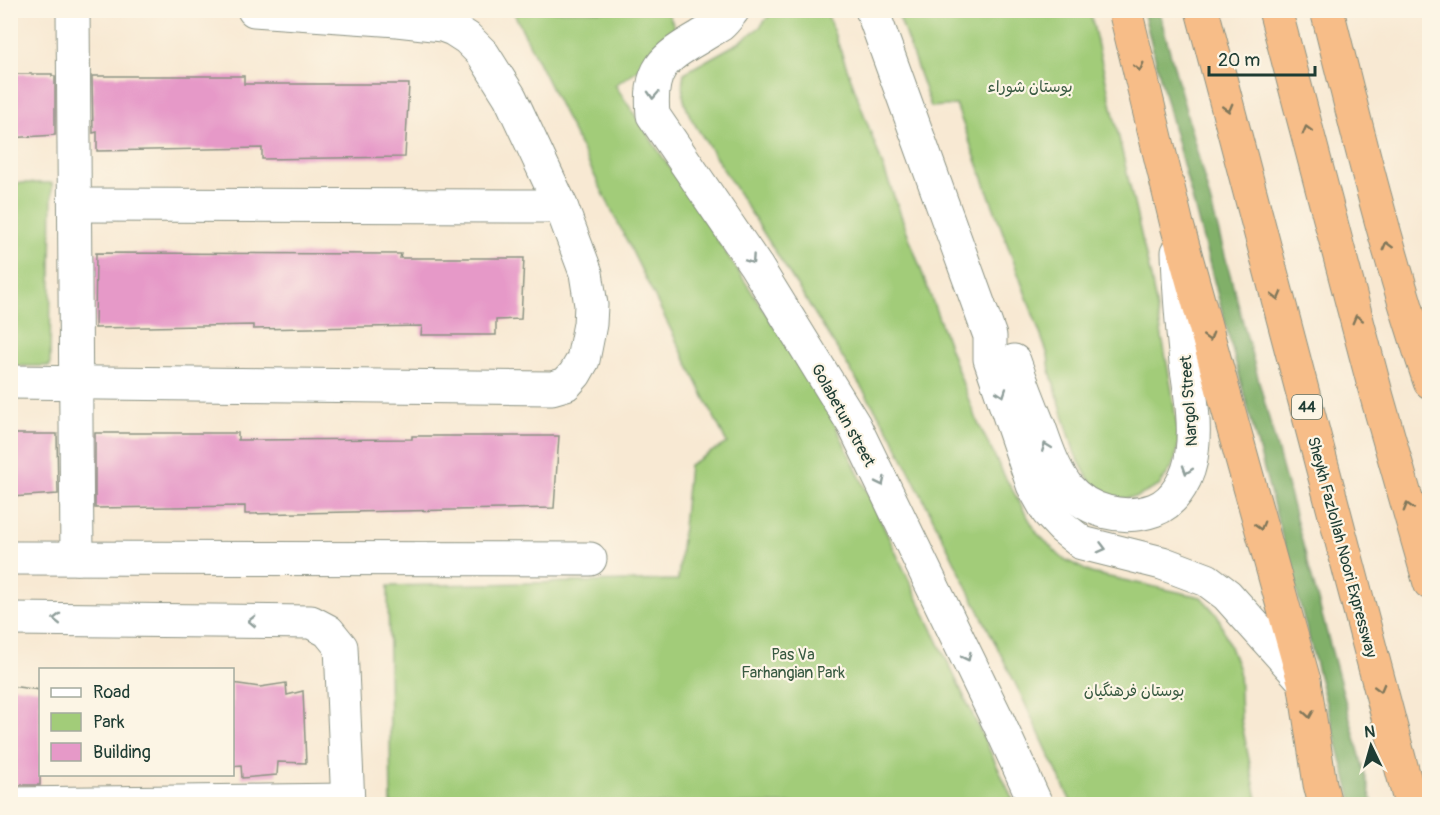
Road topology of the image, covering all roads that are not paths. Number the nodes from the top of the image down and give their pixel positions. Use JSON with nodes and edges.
{"nodes":[{"id":1,"x":74,"y":10,"type":"edge"},
{"id":2,"x":255,"y":10,"type":"edge"},
{"id":3,"x":872,"y":10,"type":"edge"},
{"id":4,"x":1125,"y":10,"type":"edge"},
{"id":5,"x":1202,"y":10,"type":"edge"},
{"id":6,"x":1275,"y":10,"type":"edge"},
{"id":7,"x":1327,"y":10,"type":"edge"},
{"id":8,"x":727,"y":17,"type":"edge"},
{"id":9,"x":75,"y":205,"type":"junction"},
{"id":10,"x":561,"y":206,"type":"junction"},
{"id":11,"x":1178,"y":225,"type":"junction"},
{"id":12,"x":990,"y":336,"type":"junction"},
{"id":13,"x":10,"y":382,"type":"edge"},
{"id":14,"x":1430,"y":382,"type":"edge"},
{"id":15,"x":76,"y":383,"type":"junction"},
{"id":16,"x":10,"y":558,"type":"edge"},
{"id":17,"x":77,"y":558,"type":"junction"},
{"id":18,"x":590,"y":559,"type":"dead end"},
{"id":19,"x":1430,"y":583,"type":"edge"},
{"id":20,"x":10,"y":619,"type":"edge"},
{"id":21,"x":1304,"y":681,"type":"junction"},
{"id":22,"x":348,"y":802,"type":"edge"},
{"id":23,"x":10,"y":804,"type":"edge"},
{"id":24,"x":1036,"y":804,"type":"edge"},
{"id":25,"x":1325,"y":804,"type":"edge"},
{"id":26,"x":1411,"y":804,"type":"edge"}],
"edges":[{"from":1,"to":9,"type":"street"},
{"from":2,"to":10,"type":"street"},
{"from":3,"to":12,"type":"street","name":"Nargol Street"},
{"from":4,"to":11,"type":"highway","one_way":true},
{"from":5,"to":26,"type":"highway","name":"Sheykh Fazlollah Noori Expressway","number":"44","one_way":true},
{"from":19,"to":6,"type":"highway","one_way":true},
{"from":14,"to":7,"type":"highway","one_way":true},
{"from":8,"to":24,"type":"street","name":"Golabetun street","one_way":true},
{"from":9,"to":10,"type":"street"},
{"from":9,"to":15,"type":"street"},
{"from":10,"to":15,"type":"street"},
{"from":11,"to":12,"type":"street","name":"Nargol Street","one_way":true},
{"from":11,"to":21,"type":"highway","one_way":true},
{"from":12,"to":21,"type":"street","name":"Nargol Street","one_way":true},
{"from":13,"to":15,"type":"street"},
{"from":15,"to":17,"type":"street"},
{"from":16,"to":17,"type":"street"},
{"from":17,"to":18,"type":"street"},
{"from":22,"to":20,"type":"street","one_way":true},
{"from":21,"to":25,"type":"highway","one_way":true},
{"from":22,"to":23,"type":"street"}]}
